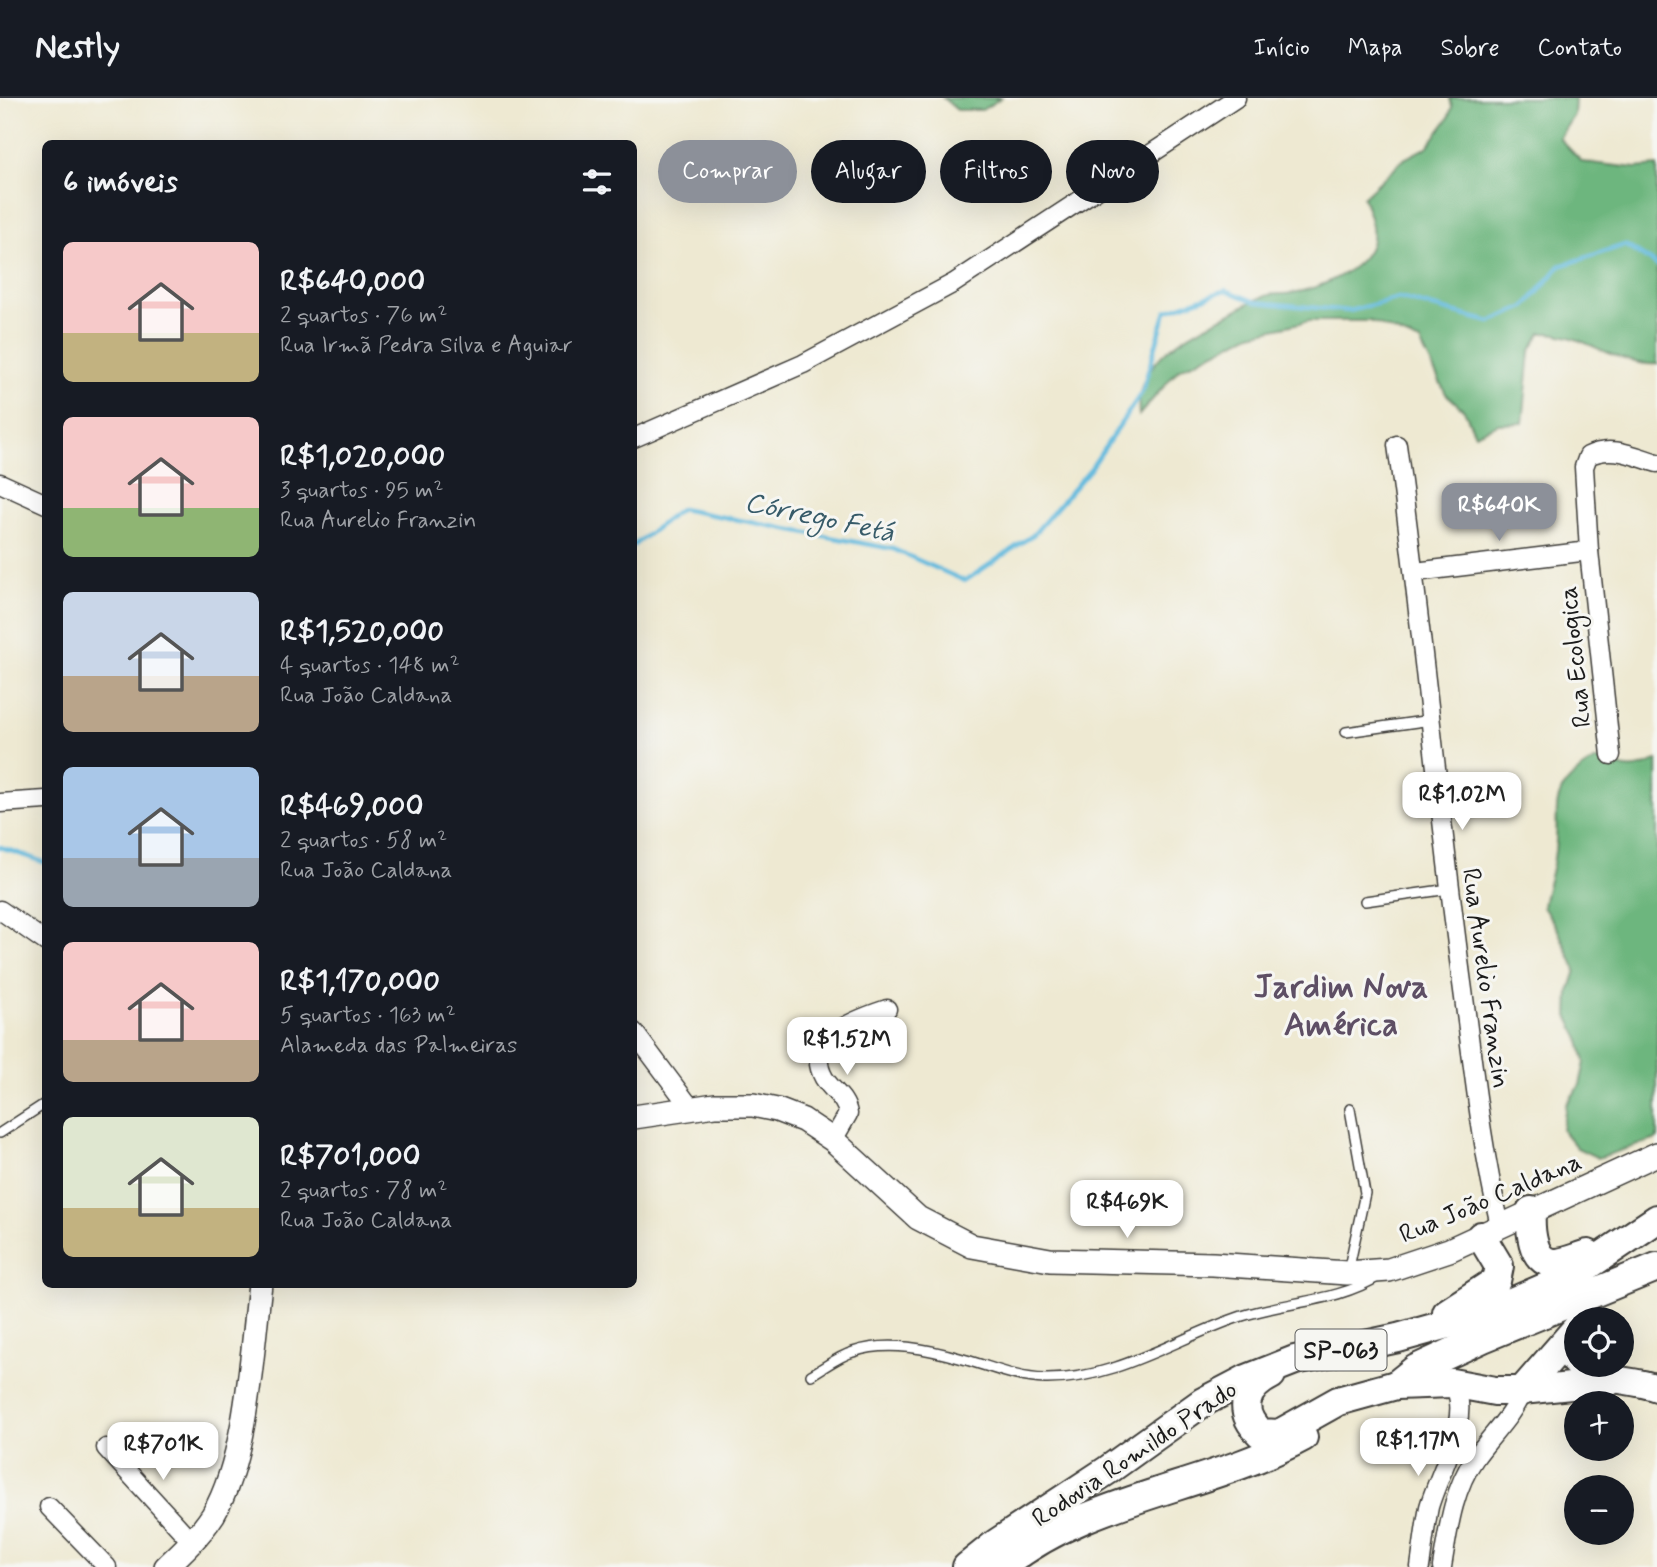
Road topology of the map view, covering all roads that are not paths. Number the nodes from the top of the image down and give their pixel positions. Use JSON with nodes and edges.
{"nodes":[{"id":1,"x":1236,"y":98,"type":"edge"},
{"id":2,"x":637,"y":437,"type":"edge"},
{"id":3,"x":1397,"y":445,"type":"dead end"},
{"id":4,"x":1657,"y":463,"type":"edge"},
{"id":5,"x":0,"y":482,"type":"edge"},
{"id":6,"x":42,"y":502,"type":"edge"},
{"id":7,"x":1589,"y":551,"type":"junction"},
{"id":8,"x":1415,"y":572,"type":"junction"},
{"id":9,"x":1430,"y":720,"type":"junction"},
{"id":10,"x":1346,"y":732,"type":"dead end"},
{"id":11,"x":1611,"y":755,"type":"dead end"},
{"id":12,"x":42,"y":800,"type":"edge"},
{"id":13,"x":0,"y":803,"type":"edge"},
{"id":14,"x":1449,"y":889,"type":"junction"},
{"id":15,"x":1365,"y":901,"type":"dead end"},
{"id":16,"x":0,"y":910,"type":"edge"},
{"id":17,"x":42,"y":939,"type":"edge"},
{"id":18,"x":887,"y":1009,"type":"dead end"},
{"id":19,"x":637,"y":1036,"type":"edge"},
{"id":20,"x":42,"y":1106,"type":"edge"},
{"id":21,"x":690,"y":1107,"type":"junction"},
{"id":22,"x":1350,"y":1109,"type":"dead end"},
{"id":23,"x":637,"y":1116,"type":"edge"},
{"id":24,"x":0,"y":1133,"type":"edge"},
{"id":25,"x":833,"y":1140,"type":"junction"},
{"id":26,"x":1657,"y":1154,"type":"edge"},
{"id":27,"x":1531,"y":1211,"type":"junction"},
{"id":28,"x":1657,"y":1220,"type":"edge"},
{"id":29,"x":1491,"y":1230,"type":"junction"},
{"id":30,"x":1628,"y":1242,"type":"junction"},
{"id":31,"x":1657,"y":1267,"type":"edge"},
{"id":32,"x":1389,"y":1270,"type":"junction"},
{"id":33,"x":1348,"y":1273,"type":"junction"},
{"id":34,"x":1657,"y":1282,"type":"edge"},
{"id":35,"x":260,"y":1288,"type":"edge"},
{"id":36,"x":1603,"y":1307,"type":"edge"},
{"id":37,"x":1564,"y":1343,"type":"edge"},
{"id":38,"x":1313,"y":1357,"type":"junction"},
{"id":39,"x":811,"y":1375,"type":"dead end"},
{"id":40,"x":1608,"y":1377,"type":"edge"},
{"id":41,"x":1622,"y":1379,"type":"junction"},
{"id":42,"x":1451,"y":1383,"type":"junction"},
{"id":43,"x":1396,"y":1385,"type":"junction"},
{"id":44,"x":1657,"y":1388,"type":"edge"},
{"id":45,"x":1522,"y":1391,"type":"junction"},
{"id":46,"x":106,"y":1448,"type":"dead end"},
{"id":47,"x":49,"y":1507,"type":"dead end"},
{"id":48,"x":192,"y":1542,"type":"junction"},
{"id":49,"x":107,"y":1567,"type":"edge"},
{"id":50,"x":166,"y":1567,"type":"edge"},
{"id":51,"x":967,"y":1567,"type":"edge"},
{"id":52,"x":1002,"y":1567,"type":"edge"},
{"id":53,"x":1420,"y":1567,"type":"edge"},
{"id":54,"x":1442,"y":1567,"type":"edge"}],
"edges":[{"from":1,"to":2,"type":"street"},
{"from":3,"to":8,"type":"street","name":"Rua Aurelio Franzin"},
{"from":4,"to":7,"type":"street","name":"Rua Ecologica"},
{"from":5,"to":6,"type":"street"},
{"from":7,"to":8,"type":"street"},
{"from":7,"to":11,"type":"street","name":"Rua Ecologica"},
{"from":8,"to":9,"type":"street","name":"Rua Aurelio Franzin"},
{"from":9,"to":10,"type":"lane"},
{"from":9,"to":14,"type":"street","name":"Rua Aurelio Franzin"},
{"from":12,"to":13,"type":"street"},
{"from":14,"to":15,"type":"lane"},
{"from":14,"to":29,"type":"street","name":"Rua Aurelio Franzin"},
{"from":16,"to":17,"type":"street"},
{"from":18,"to":25,"type":"street"},
{"from":19,"to":21,"type":"street"},
{"from":20,"to":24,"type":"lane"},
{"from":21,"to":23,"type":"street","name":"Rua João Caldana"},
{"from":21,"to":25,"type":"street","name":"Rua João Caldana"},
{"from":22,"to":33,"type":"lane"},
{"from":25,"to":33,"type":"street","name":"Rua João Caldana"},
{"from":26,"to":27,"type":"street","name":"Rua João Caldana"},
{"from":27,"to":29,"type":"street","name":"Rua João Caldana"},
{"from":27,"to":30,"type":"main road"},
{"from":28,"to":30,"type":"main road","name":"Rodovia Romildo Prado","number":"SP-063"},
{"from":29,"to":32,"type":"street","name":"Rua João Caldana"},
{"from":29,"to":38,"type":"main road"},
{"from":30,"to":38,"type":"main road","name":"Rodovia Romildo Prado","number":"SP-063"},
{"from":31,"to":43,"type":"main road","name":"Rodovia Romildo Prado","number":"SP-063"},
{"from":32,"to":33,"type":"street","name":"Rua João Caldana"},
{"from":32,"to":39,"type":"lane"},
{"from":34,"to":36,"type":"main road"},
{"from":35,"to":48,"type":"street"},
{"from":37,"to":45,"type":"main road"},
{"from":38,"to":43,"type":"main road"},
{"from":38,"to":51,"type":"main road","name":"Rodovia Romildo Prado","number":"SP-063"},
{"from":40,"to":41,"type":"main road"},
{"from":41,"to":44,"type":"main road"},
{"from":41,"to":45,"type":"main road"},
{"from":42,"to":43,"type":"main road"},
{"from":42,"to":45,"type":"main road"},
{"from":42,"to":53,"type":"street"},
{"from":43,"to":52,"type":"main road","name":"Rodovia Romildo Prado","number":"SP-063"},
{"from":45,"to":54,"type":"street"},
{"from":46,"to":48,"type":"street"},
{"from":47,"to":49,"type":"street"},
{"from":48,"to":50,"type":"street"}]}
